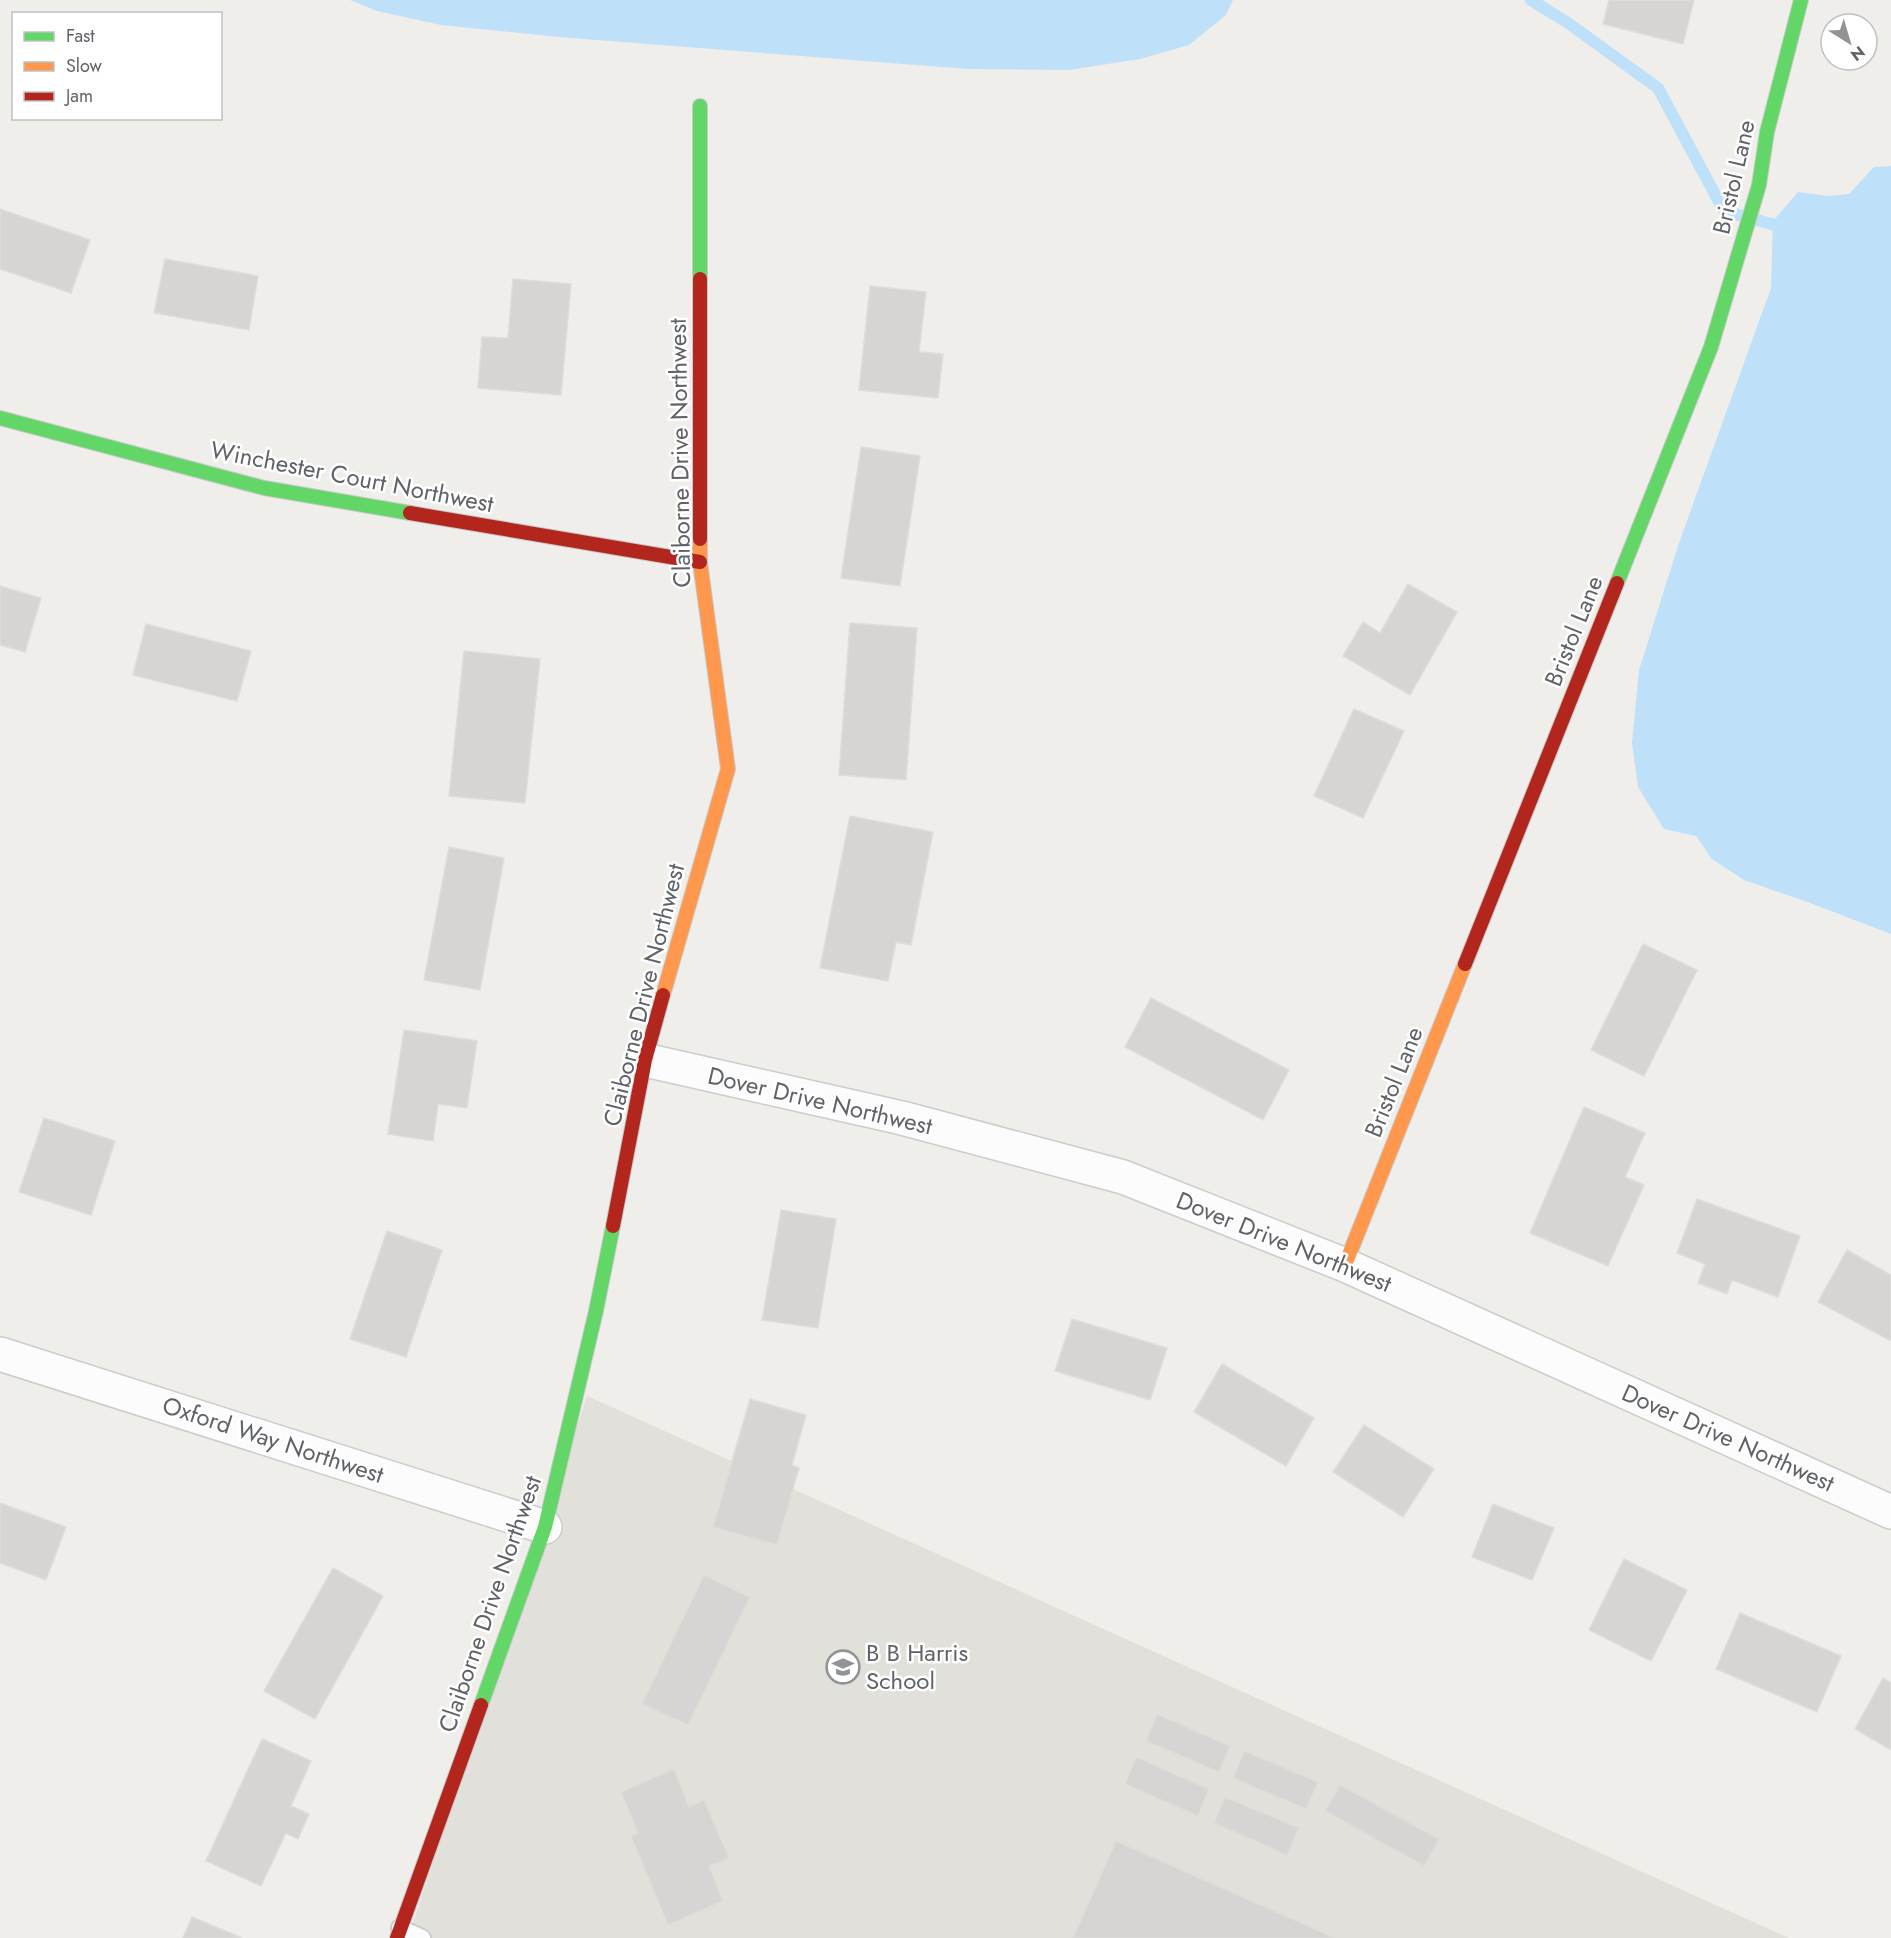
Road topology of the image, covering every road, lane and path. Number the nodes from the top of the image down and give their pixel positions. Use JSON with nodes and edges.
{"nodes":[{"id":1,"x":1801,"y":0,"type":"edge"},
{"id":2,"x":700,"y":106,"type":"dead end"},
{"id":3,"x":0,"y":418,"type":"edge"},
{"id":4,"x":700,"y":562,"type":"junction"},
{"id":5,"x":645,"y":1060,"type":"junction"},
{"id":6,"x":1346,"y":1265,"type":"junction"},
{"id":7,"x":0,"y":1354,"type":"edge"},
{"id":8,"x":1891,"y":1512,"type":"edge"},
{"id":9,"x":545,"y":1527,"type":"junction"},
{"id":10,"x":398,"y":1933,"type":"edge"},
{"id":11,"x":422,"y":1938,"type":"edge"}],
"edges":[{"from":1,"to":6,"type":"street","name":"Bristol Lane"},
{"from":2,"to":4,"type":"street","name":"Claiborne Drive Northwest"},
{"from":3,"to":4,"type":"street","name":"Winchester Court Northwest"},
{"from":4,"to":5,"type":"street","name":"Claiborne Drive Northwest"},
{"from":5,"to":6,"type":"street","name":"Dover Drive Northwest"},
{"from":5,"to":9,"type":"street","name":"Claiborne Drive Northwest"},
{"from":6,"to":8,"type":"street","name":"Dover Drive Northwest"},
{"from":7,"to":9,"type":"street","name":"Oxford Way Northwest"},
{"from":9,"to":10,"type":"street","name":"Claiborne Drive Northwest"},
{"from":10,"to":11,"type":"lane"}]}
